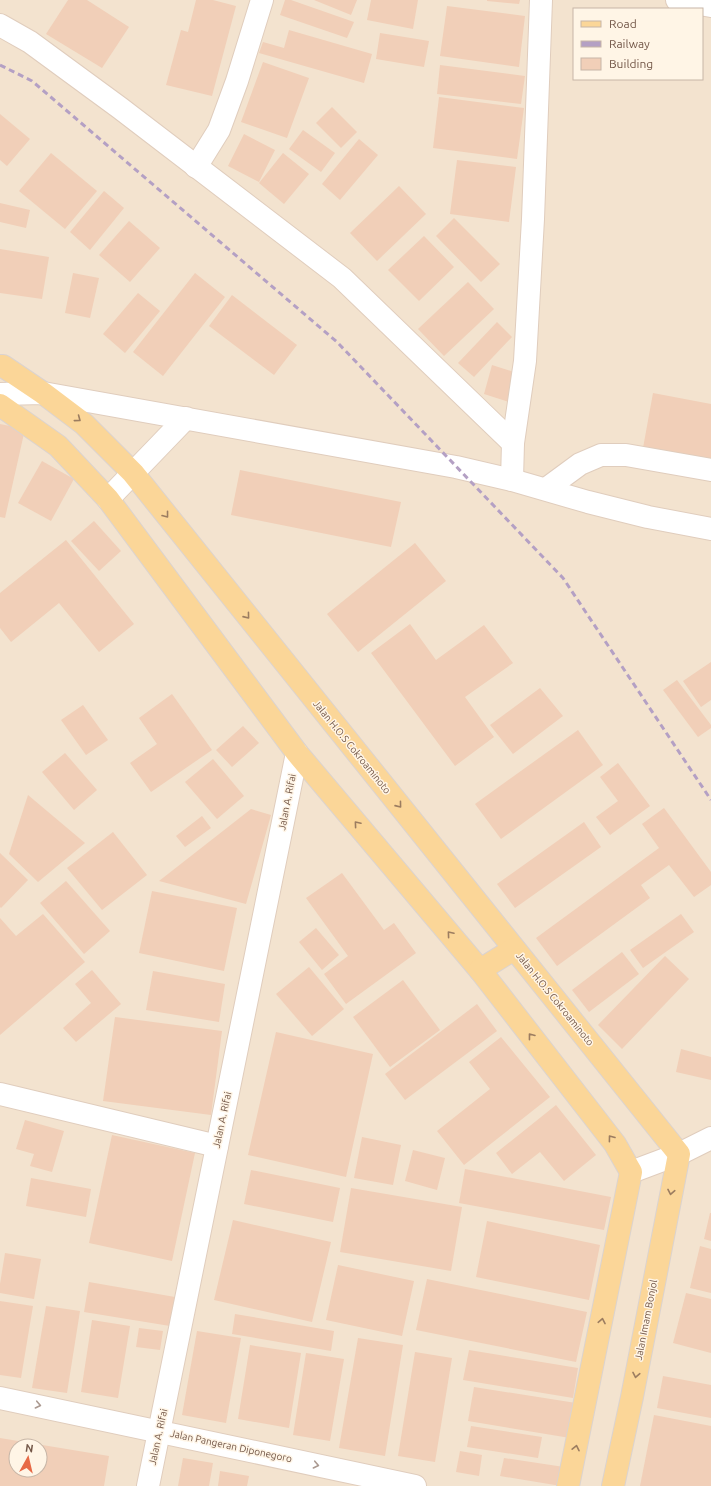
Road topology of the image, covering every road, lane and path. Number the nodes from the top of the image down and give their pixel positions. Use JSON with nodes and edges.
{"nodes":[{"id":1,"x":262,"y":0,"type":"edge"},
{"id":2,"x":541,"y":0,"type":"edge"},
{"id":3,"x":678,"y":0,"type":"edge"},
{"id":4,"x":711,"y":6,"type":"edge"},
{"id":5,"x":0,"y":25,"type":"edge"},
{"id":6,"x":196,"y":167,"type":"junction"},
{"id":7,"x":0,"y":366,"type":"edge"},
{"id":8,"x":43,"y":393,"type":"junction"},
{"id":9,"x":0,"y":394,"type":"edge"},
{"id":10,"x":0,"y":405,"type":"edge"},
{"id":11,"x":186,"y":418,"type":"junction"},
{"id":12,"x":513,"y":443,"type":"junction"},
{"id":13,"x":711,"y":470,"type":"edge"},
{"id":14,"x":133,"y":473,"type":"junction"},
{"id":15,"x":512,"y":480,"type":"junction"},
{"id":16,"x":546,"y":489,"type":"junction"},
{"id":17,"x":108,"y":499,"type":"junction"},
{"id":18,"x":711,"y":529,"type":"edge"},
{"id":19,"x":297,"y":753,"type":"junction"},
{"id":20,"x":514,"y":949,"type":"junction"},
{"id":21,"x":480,"y":970,"type":"junction"},
{"id":22,"x":0,"y":1094,"type":"edge"},
{"id":23,"x":711,"y":1138,"type":"edge"},
{"id":24,"x":217,"y":1146,"type":"junction"},
{"id":25,"x":679,"y":1154,"type":"junction"},
{"id":26,"x":631,"y":1172,"type":"junction"},
{"id":27,"x":0,"y":1398,"type":"edge"},
{"id":28,"x":159,"y":1431,"type":"junction"},
{"id":29,"x":148,"y":1486,"type":"edge"},
{"id":30,"x":415,"y":1486,"type":"edge"},
{"id":31,"x":568,"y":1486,"type":"edge"},
{"id":32,"x":613,"y":1486,"type":"edge"}],
"edges":[{"from":1,"to":6,"type":"street"},
{"from":2,"to":12,"type":"street"},
{"from":3,"to":4,"type":"street"},
{"from":5,"to":6,"type":"street"},
{"from":6,"to":12,"type":"street"},
{"from":7,"to":8,"type":"main road","name":"Jalan H.O.S Cokroaminoto"},
{"from":8,"to":9,"type":"street"},
{"from":8,"to":11,"type":"street"},
{"from":8,"to":14,"type":"main road","name":"Jalan H.O.S Cokroaminoto","one_way":true},
{"from":10,"to":17,"type":"main road"},
{"from":11,"to":14,"type":"street"},
{"from":11,"to":15,"type":"street"},
{"from":12,"to":15,"type":"street"},
{"from":13,"to":16,"type":"street"},
{"from":14,"to":17,"type":"street"},
{"from":14,"to":20,"type":"main road","name":"Jalan H.O.S Cokroaminoto","one_way":true},
{"from":15,"to":16,"type":"street"},
{"from":16,"to":18,"type":"street"},
{"from":17,"to":19,"type":"main road"},
{"from":21,"to":19,"type":"main road","one_way":true},
{"from":19,"to":24,"type":"street","name":"Jalan A. Rifai"},
{"from":20,"to":21,"type":"main road"},
{"from":20,"to":25,"type":"main road","name":"Jalan H.O.S Cokroaminoto"},
{"from":26,"to":21,"type":"main road","one_way":true},
{"from":22,"to":24,"type":"street"},
{"from":23,"to":25,"type":"street"},
{"from":24,"to":28,"type":"street","name":"Jalan A. Rifai"},
{"from":25,"to":26,"type":"street"},
{"from":25,"to":32,"type":"main road","name":"Jalan Imam Bonjol","one_way":true},
{"from":31,"to":26,"type":"main road","one_way":true},
{"from":27,"to":28,"type":"street","name":"Jalan Pangeran Diponegoro","one_way":true},
{"from":28,"to":29,"type":"street","name":"Jalan A. Rifai"},
{"from":28,"to":30,"type":"street","name":"Jalan Pangeran Diponegoro","one_way":true}]}
